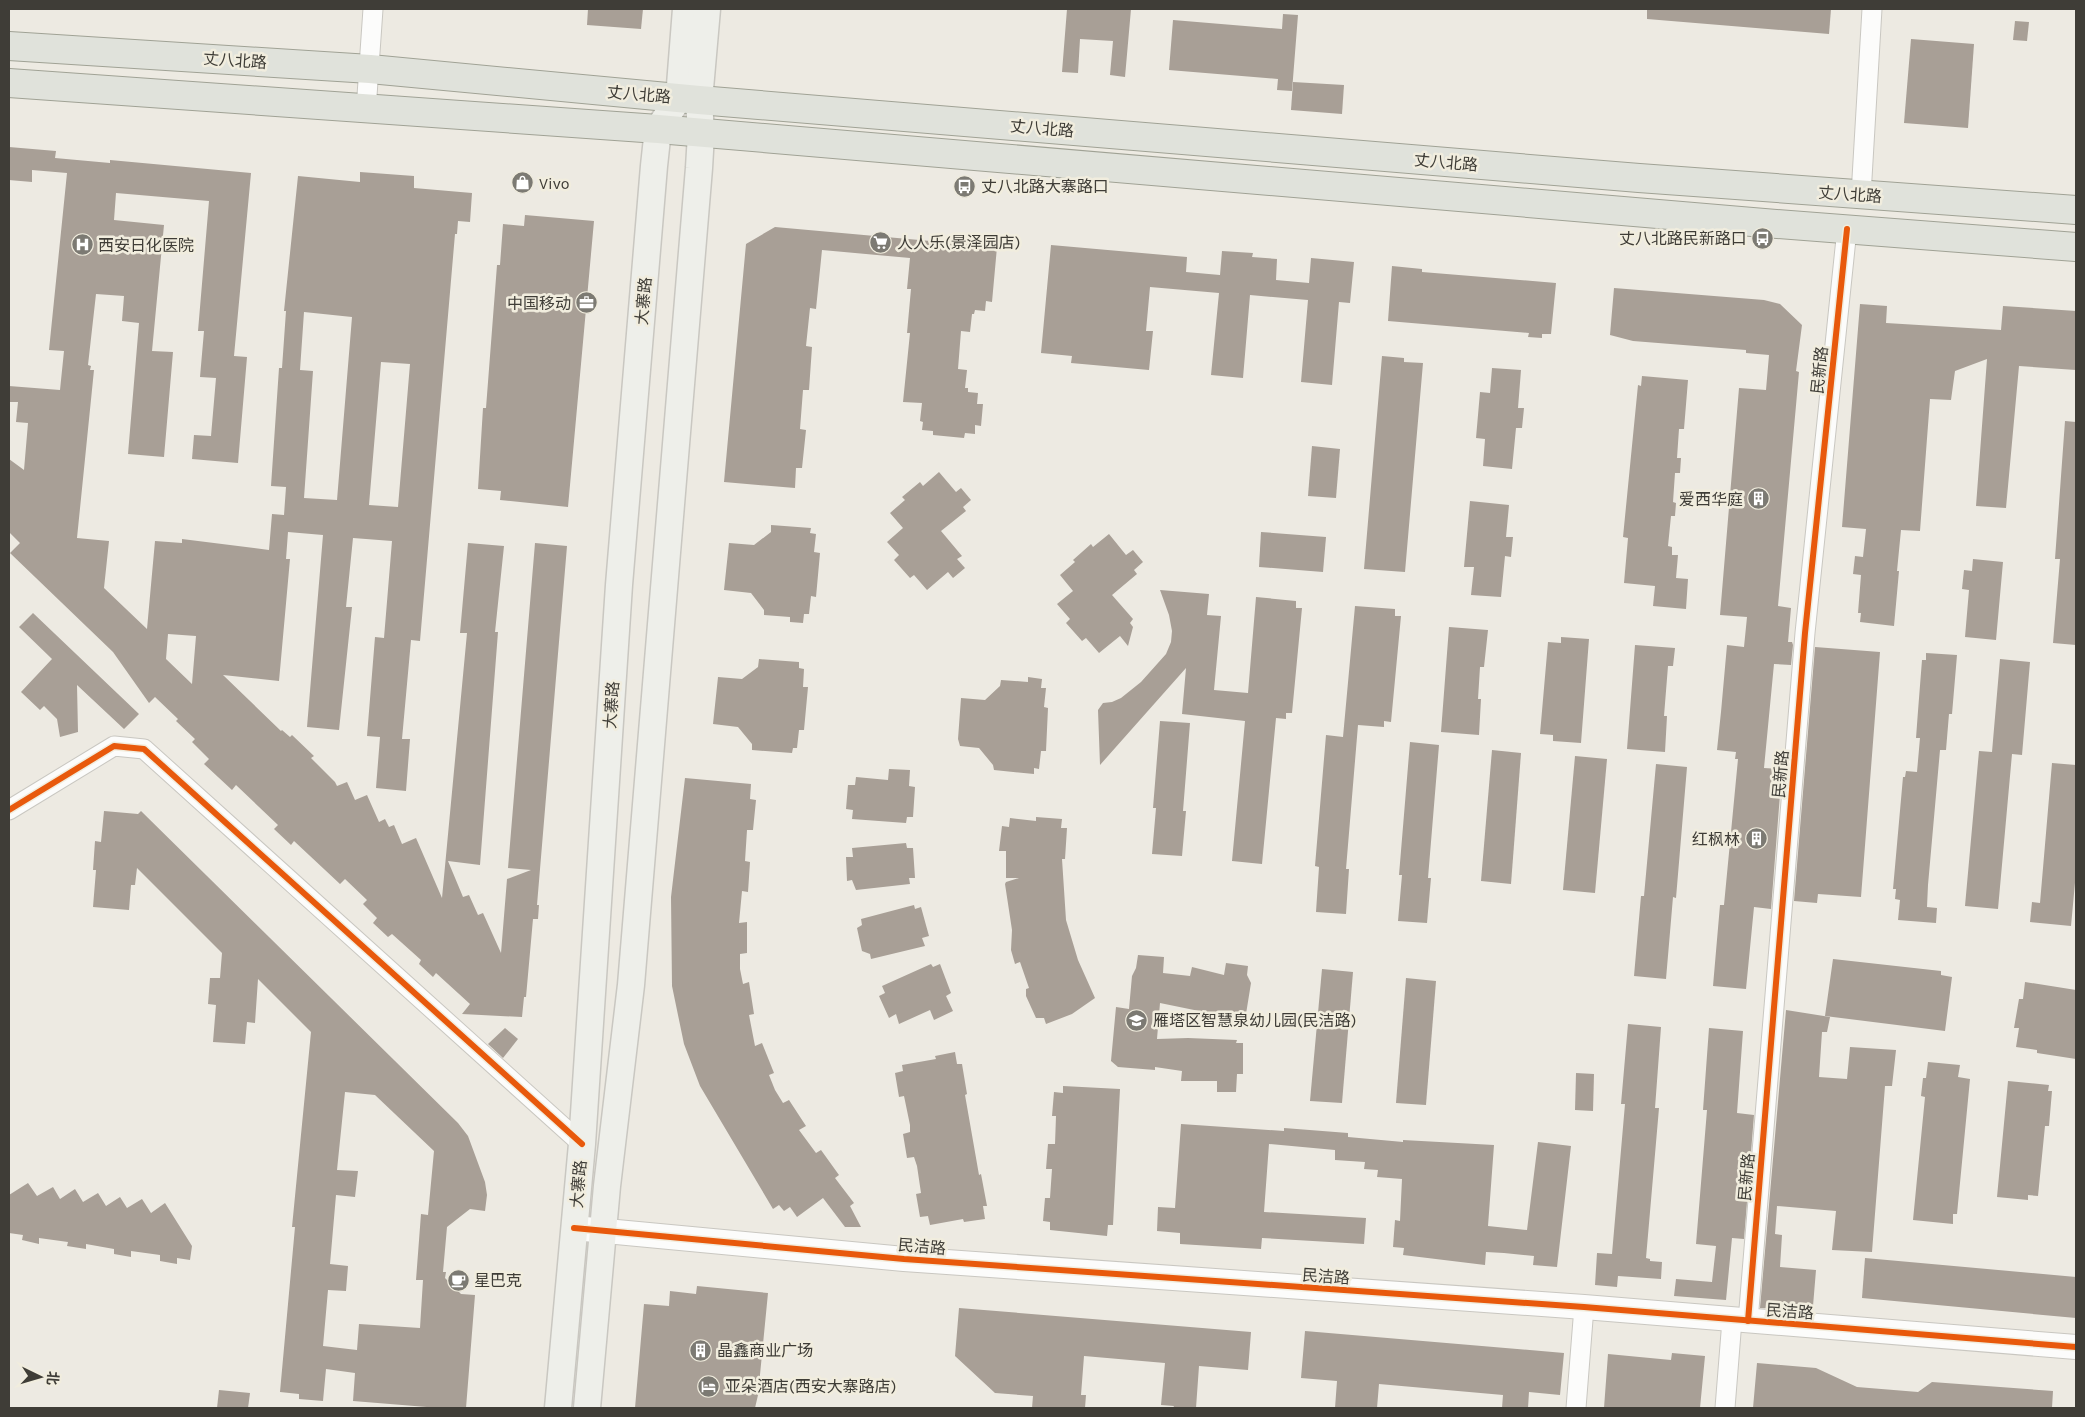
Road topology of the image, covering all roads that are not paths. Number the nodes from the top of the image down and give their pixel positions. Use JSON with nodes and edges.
{"nodes":[{"id":1,"x":373,"y":9,"type":"edge"},
{"id":2,"x":686,"y":9,"type":"edge"},
{"id":3,"x":707,"y":9,"type":"edge"},
{"id":4,"x":1872,"y":9,"type":"edge"},
{"id":5,"x":9,"y":46,"type":"edge"},
{"id":6,"x":370,"y":69,"type":"junction"},
{"id":7,"x":9,"y":84,"type":"edge"},
{"id":8,"x":689,"y":98,"type":"junction"},
{"id":9,"x":366,"y":110,"type":"junction"},
{"id":10,"x":658,"y":129,"type":"junction"},
{"id":11,"x":701,"y":134,"type":"junction"},
{"id":12,"x":1861,"y":195,"type":"junction"},
{"id":13,"x":2076,"y":210,"type":"edge"},
{"id":14,"x":1847,"y":229,"type":"junction"},
{"id":15,"x":2076,"y":247,"type":"edge"},
{"id":16,"x":9,"y":810,"type":"edge"},
{"id":17,"x":582,"y":1144,"type":"junction"},
{"id":18,"x":574,"y":1228,"type":"junction"},
{"id":19,"x":603,"y":1231,"type":"junction"},
{"id":20,"x":1584,"y":1307,"type":"junction"},
{"id":21,"x":1740,"y":1321,"type":"junction"},
{"id":22,"x":2076,"y":1347,"type":"edge"},
{"id":23,"x":558,"y":1408,"type":"edge"},
{"id":24,"x":587,"y":1408,"type":"edge"},
{"id":25,"x":1576,"y":1408,"type":"edge"},
{"id":26,"x":1725,"y":1408,"type":"edge"}],
"edges":[{"from":1,"to":6,"type":"street"},
{"from":2,"to":8,"type":"main road","name":"大寨路"},
{"from":3,"to":8,"type":"main road","name":"大寨路"},
{"from":4,"to":12,"type":"street"},
{"from":5,"to":6,"type":"main road","name":"丈八北路"},
{"from":6,"to":8,"type":"main road","name":"丈八北路"},
{"from":6,"to":9,"type":"street"},
{"from":7,"to":9,"type":"main road","name":"丈八北路"},
{"from":8,"to":10,"type":"main road","name":"大寨路"},
{"from":8,"to":11,"type":"main road","name":"大寨路"},
{"from":8,"to":12,"type":"main road","name":"丈八北路"},
{"from":9,"to":10,"type":"main road","name":"丈八北路"},
{"from":10,"to":11,"type":"main road","name":"丈八北路"},
{"from":10,"to":17,"type":"main road","name":"大寨路"},
{"from":11,"to":14,"type":"main road","name":"丈八北路"},
{"from":11,"to":19,"type":"main road","name":"大寨路"},
{"from":12,"to":13,"type":"main road","name":"丈八北路"},
{"from":14,"to":15,"type":"main road","name":"丈八北路"},
{"from":14,"to":21,"type":"street","name":"民新路"},
{"from":16,"to":17,"type":"street"},
{"from":17,"to":18,"type":"main road","name":"大寨路"},
{"from":18,"to":19,"type":"street","name":"民洁路"},
{"from":18,"to":23,"type":"main road","name":"大寨路"},
{"from":19,"to":20,"type":"street","name":"民洁路"},
{"from":19,"to":24,"type":"main road","name":"大寨路"},
{"from":20,"to":21,"type":"street","name":"民洁路"},
{"from":20,"to":25,"type":"street"},
{"from":21,"to":22,"type":"street","name":"民洁路"},
{"from":21,"to":26,"type":"street","name":"民新路"}]}
